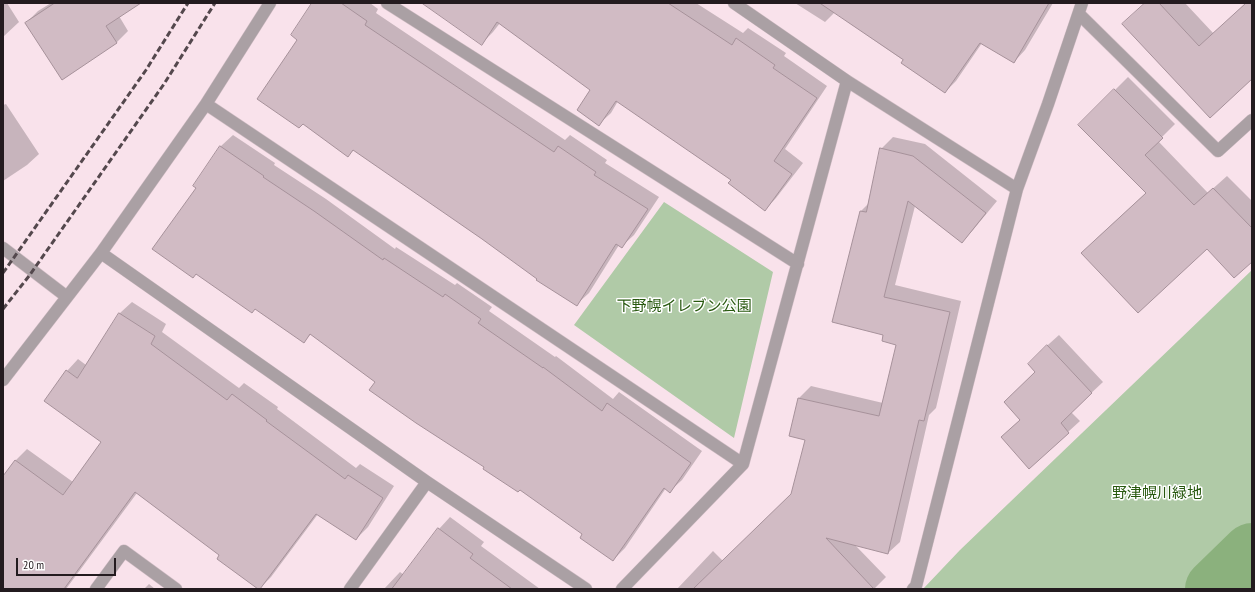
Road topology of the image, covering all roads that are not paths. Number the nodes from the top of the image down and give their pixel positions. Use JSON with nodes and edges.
{"nodes":[{"id":1,"x":270,"y":3,"type":"edge"},
{"id":2,"x":387,"y":3,"type":"edge"},
{"id":3,"x":734,"y":3,"type":"edge"},
{"id":4,"x":1081,"y":9,"type":"edge"},
{"id":5,"x":847,"y":81,"type":"junction"},
{"id":6,"x":206,"y":104,"type":"junction"},
{"id":7,"x":1252,"y":120,"type":"edge"},
{"id":8,"x":1017,"y":189,"type":"junction"},
{"id":9,"x":3,"y":248,"type":"edge"},
{"id":10,"x":102,"y":253,"type":"junction"},
{"id":11,"x":798,"y":264,"type":"junction"},
{"id":12,"x":67,"y":298,"type":"junction"},
{"id":13,"x":3,"y":380,"type":"edge"},
{"id":14,"x":743,"y":464,"type":"junction"},
{"id":15,"x":427,"y":482,"type":"junction"},
{"id":16,"x":96,"y":589,"type":"edge"},
{"id":17,"x":176,"y":589,"type":"edge"},
{"id":18,"x":350,"y":589,"type":"edge"},
{"id":19,"x":586,"y":589,"type":"edge"},
{"id":20,"x":622,"y":589,"type":"edge"},
{"id":21,"x":913,"y":589,"type":"edge"}],
"edges":[{"from":1,"to":6,"type":"street"},
{"from":2,"to":11,"type":"street"},
{"from":3,"to":5,"type":"street"},
{"from":4,"to":7,"type":"street"},
{"from":4,"to":8,"type":"street"},
{"from":5,"to":8,"type":"street"},
{"from":5,"to":11,"type":"street"},
{"from":6,"to":10,"type":"street"},
{"from":6,"to":14,"type":"street"},
{"from":8,"to":21,"type":"street"},
{"from":9,"to":12,"type":"street"},
{"from":10,"to":12,"type":"street"},
{"from":10,"to":15,"type":"street"},
{"from":11,"to":14,"type":"street"},
{"from":12,"to":13,"type":"street"},
{"from":14,"to":20,"type":"street"},
{"from":15,"to":18,"type":"street"},
{"from":15,"to":19,"type":"street"},
{"from":16,"to":17,"type":"street"}]}
